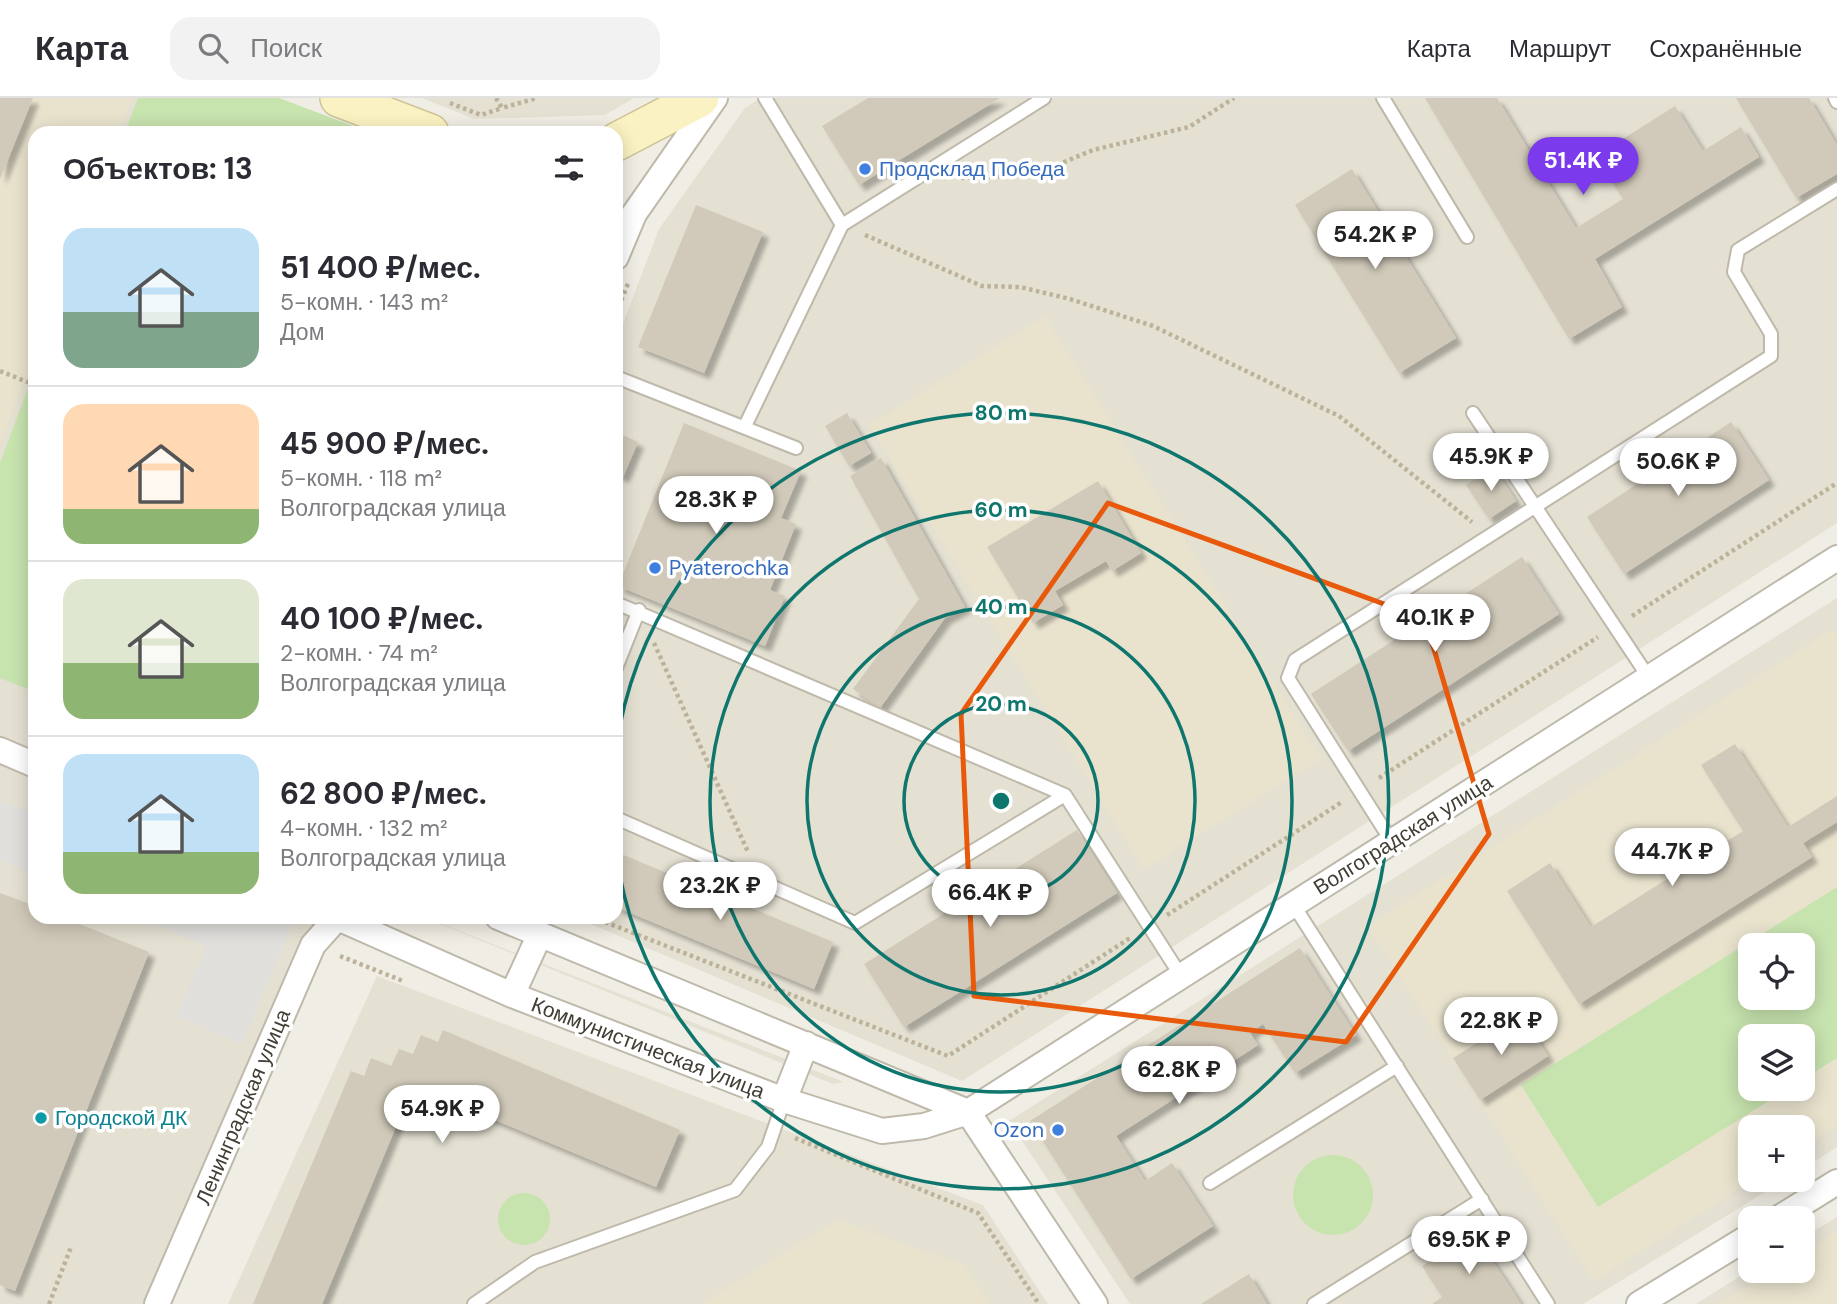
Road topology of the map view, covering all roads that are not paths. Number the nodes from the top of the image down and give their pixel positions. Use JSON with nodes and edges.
{"nodes":[{"id":1,"x":339,"y":98,"type":"edge"},
{"id":2,"x":701,"y":98,"type":"edge"},
{"id":3,"x":715,"y":98,"type":"edge"},
{"id":4,"x":765,"y":98,"type":"edge"},
{"id":5,"x":1044,"y":98,"type":"edge"},
{"id":6,"x":1383,"y":98,"type":"edge"},
{"id":7,"x":439,"y":118,"type":"edge"},
{"id":8,"x":623,"y":138,"type":"edge"},
{"id":9,"x":1837,"y":189,"type":"edge"},
{"id":10,"x":625,"y":210,"type":"edge"},
{"id":11,"x":842,"y":225,"type":"junction"},
{"id":12,"x":1467,"y":237,"type":"dead end"},
{"id":13,"x":623,"y":380,"type":"edge"},
{"id":14,"x":1473,"y":412,"type":"dead end"},
{"id":15,"x":745,"y":426,"type":"junction"},
{"id":16,"x":796,"y":448,"type":"dead end"},
{"id":17,"x":1536,"y":508,"type":"junction"},
{"id":18,"x":1836,"y":560,"type":"edge"},
{"id":19,"x":623,"y":605,"type":"edge"},
{"id":20,"x":639,"y":610,"type":"junction"},
{"id":21,"x":623,"y":650,"type":"edge"},
{"id":22,"x":1649,"y":678,"type":"junction"},
{"id":23,"x":0,"y":750,"type":"edge"},
{"id":24,"x":28,"y":762,"type":"edge"},
{"id":25,"x":1065,"y":795,"type":"junction"},
{"id":26,"x":623,"y":821,"type":"edge"},
{"id":27,"x":1392,"y":842,"type":"junction"},
{"id":28,"x":1293,"y":904,"type":"junction"},
{"id":29,"x":332,"y":924,"type":"edge"},
{"id":30,"x":352,"y":924,"type":"edge"},
{"id":31,"x":515,"y":924,"type":"edge"},
{"id":32,"x":540,"y":934,"type":"junction"},
{"id":33,"x":1181,"y":976,"type":"junction"},
{"id":34,"x":512,"y":995,"type":"junction"},
{"id":35,"x":806,"y":1044,"type":"junction"},
{"id":36,"x":1397,"y":1066,"type":"junction"},
{"id":37,"x":784,"y":1100,"type":"junction"},
{"id":38,"x":968,"y":1112,"type":"junction"},
{"id":39,"x":1837,"y":1182,"type":"edge"},
{"id":40,"x":1210,"y":1183,"type":"dead end"},
{"id":41,"x":1482,"y":1199,"type":"junction"},
{"id":42,"x":1798,"y":1206,"type":"edge"},
{"id":43,"x":1738,"y":1244,"type":"edge"},
{"id":44,"x":1646,"y":1302,"type":"edge"},
{"id":45,"x":157,"y":1304,"type":"edge"},
{"id":46,"x":474,"y":1304,"type":"edge"},
{"id":47,"x":1095,"y":1304,"type":"edge"},
{"id":48,"x":1314,"y":1304,"type":"edge"},
{"id":49,"x":1548,"y":1304,"type":"edge"}],
"edges":[{"from":1,"to":7,"type":"street"},
{"from":2,"to":8,"type":"street"},
{"from":3,"to":10,"type":"street"},
{"from":4,"to":11,"type":"lane"},
{"from":5,"to":11,"type":"lane"},
{"from":6,"to":12,"type":"lane"},
{"from":9,"to":17,"type":"lane"},
{"from":11,"to":15,"type":"lane"},
{"from":13,"to":15,"type":"lane"},
{"from":14,"to":17,"type":"lane"},
{"from":15,"to":16,"type":"lane"},
{"from":17,"to":22,"type":"lane"},
{"from":17,"to":27,"type":"lane"},
{"from":18,"to":22,"type":"street","name":"Волгоградская улица"},
{"from":19,"to":20,"type":"lane"},
{"from":20,"to":21,"type":"lane"},
{"from":20,"to":25,"type":"lane"},
{"from":22,"to":27,"type":"street","name":"Волгоградская улица"},
{"from":23,"to":24,"type":"street"},
{"from":25,"to":26,"type":"lane"},
{"from":25,"to":33,"type":"lane"},
{"from":27,"to":28,"type":"street","name":"Волгоградская улица"},
{"from":28,"to":33,"type":"street","name":"Волгоградская улица"},
{"from":28,"to":36,"type":"lane"},
{"from":29,"to":45,"type":"street","name":"Ленинградская улица"},
{"from":30,"to":34,"type":"street","name":"Коммунистическая улица"},
{"from":31,"to":32,"type":"street"},
{"from":32,"to":34,"type":"street"},
{"from":32,"to":35,"type":"street"},
{"from":33,"to":38,"type":"street","name":"Волгоградская улица"},
{"from":34,"to":37,"type":"street","name":"Коммунистическая улица"},
{"from":35,"to":37,"type":"street"},
{"from":35,"to":38,"type":"street"},
{"from":36,"to":40,"type":"lane"},
{"from":36,"to":41,"type":"lane"},
{"from":37,"to":38,"type":"street","name":"Коммунистическая улица"},
{"from":37,"to":46,"type":"lane"},
{"from":38,"to":47,"type":"street"},
{"from":39,"to":42,"type":"street"},
{"from":41,"to":48,"type":"lane"},
{"from":41,"to":49,"type":"lane"},
{"from":43,"to":44,"type":"street"}]}
